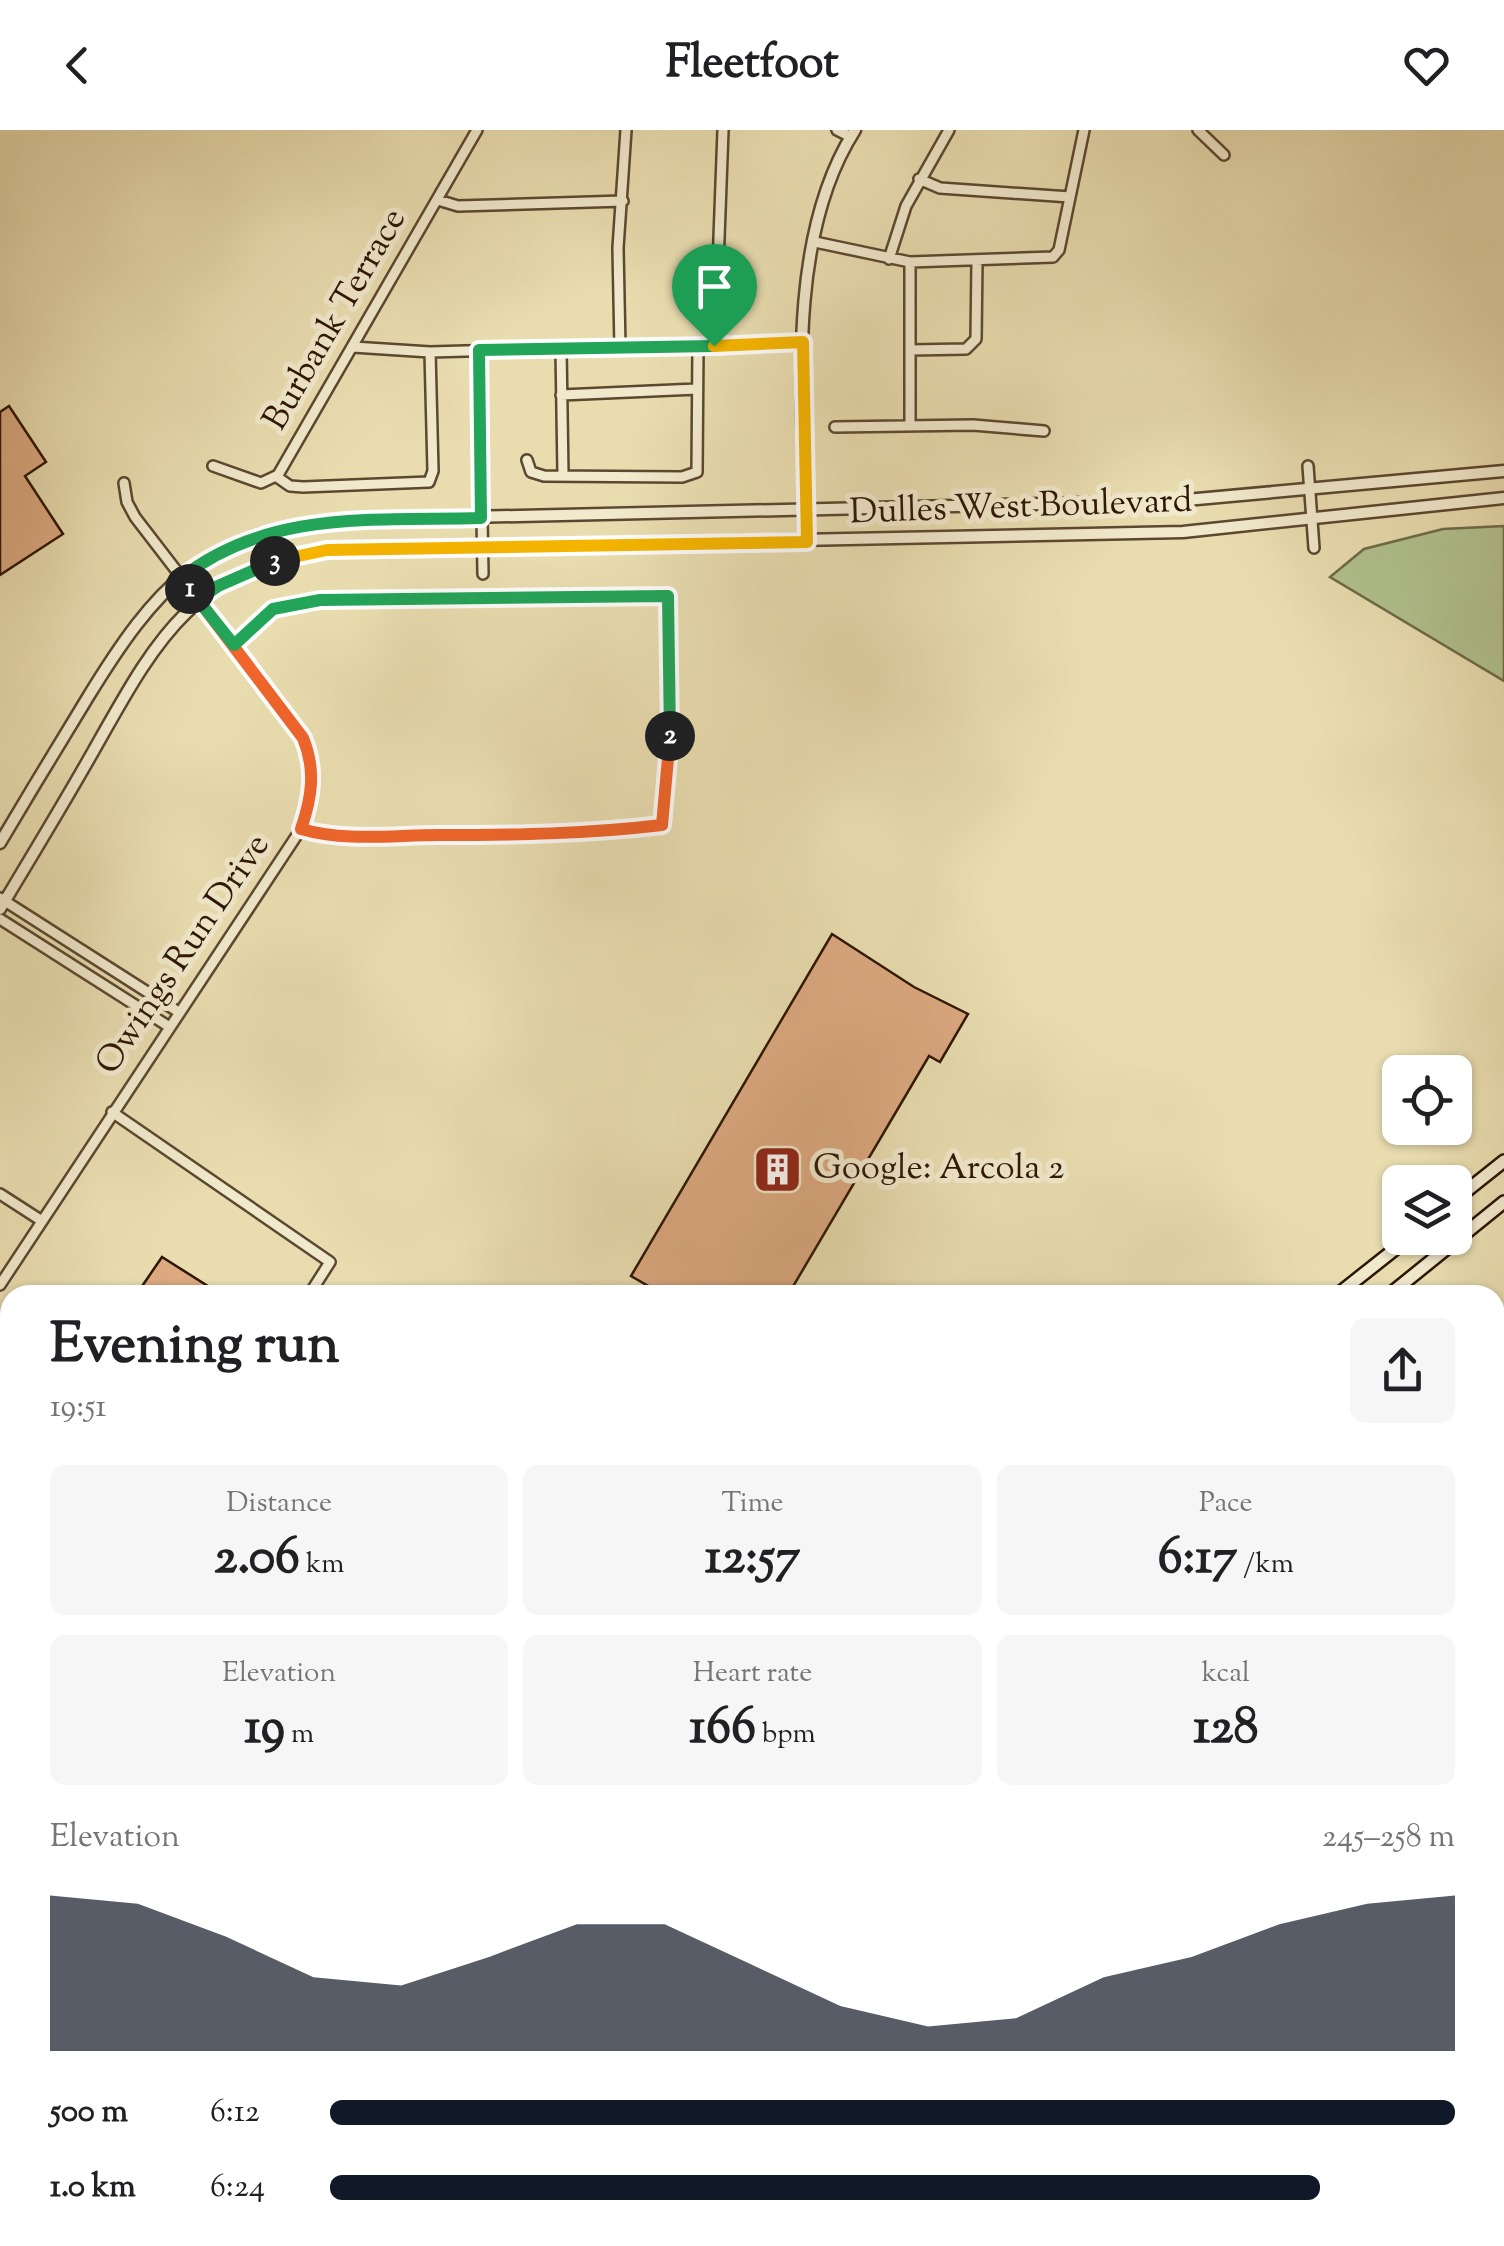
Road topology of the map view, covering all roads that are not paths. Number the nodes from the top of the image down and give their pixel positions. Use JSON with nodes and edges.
{"nodes":[{"id":1,"x":477,"y":130,"type":"edge"},
{"id":2,"x":626,"y":130,"type":"edge"},
{"id":3,"x":723,"y":130,"type":"edge"},
{"id":4,"x":837,"y":130,"type":"edge"},
{"id":5,"x":949,"y":130,"type":"edge"},
{"id":6,"x":1084,"y":130,"type":"edge"},
{"id":7,"x":1198,"y":130,"type":"edge"},
{"id":8,"x":853,"y":134,"type":"edge"},
{"id":9,"x":1224,"y":155,"type":"dead end"},
{"id":10,"x":919,"y":179,"type":"junction"},
{"id":11,"x":1070,"y":197,"type":"junction"},
{"id":12,"x":438,"y":200,"type":"junction"},
{"id":13,"x":623,"y":201,"type":"junction"},
{"id":14,"x":814,"y":242,"type":"junction"},
{"id":15,"x":889,"y":260,"type":"junction"},
{"id":16,"x":977,"y":260,"type":"junction"},
{"id":17,"x":910,"y":262,"type":"junction"},
{"id":18,"x":803,"y":342,"type":"junction"},
{"id":19,"x":714,"y":346,"type":"junction"},
{"id":20,"x":352,"y":347,"type":"junction"},
{"id":21,"x":698,"y":347,"type":"junction"},
{"id":22,"x":620,"y":348,"type":"junction"},
{"id":23,"x":562,"y":349,"type":"junction"},
{"id":24,"x":479,"y":350,"type":"junction"},
{"id":25,"x":910,"y":350,"type":"junction"},
{"id":26,"x":430,"y":352,"type":"junction"},
{"id":27,"x":697,"y":389,"type":"junction"},
{"id":28,"x":561,"y":395,"type":"junction"},
{"id":29,"x":910,"y":426,"type":"junction"},
{"id":30,"x":835,"y":427,"type":"dead end"},
{"id":31,"x":1044,"y":431,"type":"dead end"},
{"id":32,"x":527,"y":460,"type":"dead end"},
{"id":33,"x":213,"y":466,"type":"dead end"},
{"id":34,"x":1308,"y":466,"type":"dead end"},
{"id":35,"x":1504,"y":470,"type":"edge"},
{"id":36,"x":562,"y":475,"type":"junction"},
{"id":37,"x":276,"y":476,"type":"junction"},
{"id":38,"x":124,"y":483,"type":"dead end"},
{"id":39,"x":1310,"y":490,"type":"junction"},
{"id":40,"x":1504,"y":498,"type":"edge"},
{"id":41,"x":806,"y":512,"type":"junction"},
{"id":42,"x":481,"y":518,"type":"junction"},
{"id":43,"x":1312,"y":519,"type":"junction"},
{"id":44,"x":807,"y":542,"type":"junction"},
{"id":45,"x":481,"y":548,"type":"junction"},
{"id":46,"x":1314,"y":548,"type":"dead end"},
{"id":47,"x":483,"y":574,"type":"dead end"},
{"id":48,"x":181,"y":578,"type":"junction"},
{"id":49,"x":198,"y":600,"type":"junction"},
{"id":50,"x":234,"y":645,"type":"junction"},
{"id":51,"x":301,"y":829,"type":"junction"},
{"id":52,"x":0,"y":843,"type":"edge"},
{"id":53,"x":2,"y":903,"type":"edge"},
{"id":54,"x":0,"y":919,"type":"edge"},
{"id":55,"x":178,"y":1011,"type":"junction"},
{"id":56,"x":168,"y":1026,"type":"junction"},
{"id":57,"x":112,"y":1112,"type":"junction"},
{"id":58,"x":1504,"y":1162,"type":"edge"},
{"id":59,"x":1472,"y":1187,"type":"edge"},
{"id":60,"x":0,"y":1194,"type":"edge"},
{"id":61,"x":1504,"y":1202,"type":"edge"},
{"id":62,"x":42,"y":1220,"type":"junction"},
{"id":63,"x":1387,"y":1255,"type":"edge"},
{"id":64,"x":0,"y":1284,"type":"edge"},
{"id":65,"x":315,"y":1285,"type":"edge"},
{"id":66,"x":1349,"y":1285,"type":"edge"},
{"id":67,"x":1401,"y":1285,"type":"edge"}],
"edges":[{"from":1,"to":12,"type":"street","name":"Burbank Terrace"},
{"from":2,"to":13,"type":"street"},
{"from":3,"to":19,"type":"street"},
{"from":4,"to":8,"type":"street"},
{"from":5,"to":10,"type":"street"},
{"from":6,"to":11,"type":"street"},
{"from":7,"to":9,"type":"street"},
{"from":8,"to":14,"type":"street"},
{"from":10,"to":11,"type":"street"},
{"from":10,"to":15,"type":"street"},
{"from":11,"to":16,"type":"street"},
{"from":12,"to":13,"type":"street"},
{"from":12,"to":20,"type":"street","name":"Burbank Terrace"},
{"from":13,"to":22,"type":"street"},
{"from":14,"to":15,"type":"street"},
{"from":14,"to":18,"type":"street"},
{"from":15,"to":17,"type":"street"},
{"from":16,"to":17,"type":"street"},
{"from":16,"to":25,"type":"street"},
{"from":17,"to":25,"type":"street"},
{"from":18,"to":19,"type":"street"},
{"from":18,"to":41,"type":"street"},
{"from":19,"to":21,"type":"street"},
{"from":20,"to":26,"type":"street"},
{"from":20,"to":37,"type":"street","name":"Burbank Terrace"},
{"from":21,"to":22,"type":"street"},
{"from":21,"to":27,"type":"street"},
{"from":22,"to":23,"type":"street"},
{"from":23,"to":24,"type":"street"},
{"from":23,"to":28,"type":"street"},
{"from":24,"to":26,"type":"street"},
{"from":24,"to":42,"type":"street"},
{"from":25,"to":29,"type":"street"},
{"from":26,"to":37,"type":"street"},
{"from":27,"to":28,"type":"street"},
{"from":27,"to":36,"type":"street"},
{"from":28,"to":36,"type":"street"},
{"from":29,"to":30,"type":"street"},
{"from":29,"to":31,"type":"street"},
{"from":32,"to":36,"type":"street"},
{"from":33,"to":37,"type":"street","name":"Burbank Terrace"},
{"from":34,"to":39,"type":"street"},
{"from":35,"to":39,"type":"street","name":"Dulles West Boulevard"},
{"from":38,"to":48,"type":"street","name":"Owings Run Drive"},
{"from":39,"to":41,"type":"street","name":"Dulles West Boulevard"},
{"from":39,"to":43,"type":"street"},
{"from":40,"to":43,"type":"street","name":"Dulles West Boulevard"},
{"from":41,"to":42,"type":"street","name":"Dulles West Boulevard"},
{"from":41,"to":44,"type":"street"},
{"from":42,"to":45,"type":"street"},
{"from":42,"to":48,"type":"street","name":"Dulles West Boulevard"},
{"from":43,"to":44,"type":"street","name":"Dulles West Boulevard"},
{"from":43,"to":46,"type":"street"},
{"from":44,"to":45,"type":"street","name":"Dulles West Boulevard"},
{"from":45,"to":47,"type":"street"},
{"from":45,"to":49,"type":"street","name":"Dulles West Boulevard"},
{"from":48,"to":49,"type":"street","name":"Owings Run Drive"},
{"from":48,"to":52,"type":"street","name":"Dulles West Boulevard"},
{"from":49,"to":50,"type":"street","name":"Owings Run Drive"},
{"from":49,"to":53,"type":"street","name":"Dulles West Boulevard"},
{"from":50,"to":51,"type":"street","name":"Owings Run Drive"},
{"from":50,"to":51,"type":"street"},
{"from":51,"to":55,"type":"street","name":"Owings Run Drive"},
{"from":53,"to":55,"type":"street"},
{"from":54,"to":56,"type":"street"},
{"from":55,"to":56,"type":"street","name":"Owings Run Drive"},
{"from":56,"to":57,"type":"street","name":"Owings Run Drive"},
{"from":57,"to":62,"type":"street","name":"Owings Run Drive"},
{"from":57,"to":65,"type":"street"},
{"from":58,"to":59,"type":"main road"},
{"from":60,"to":62,"type":"street"},
{"from":61,"to":67,"type":"main road"},
{"from":62,"to":64,"type":"street","name":"Owings Run Drive"},
{"from":63,"to":66,"type":"main road"}]}
